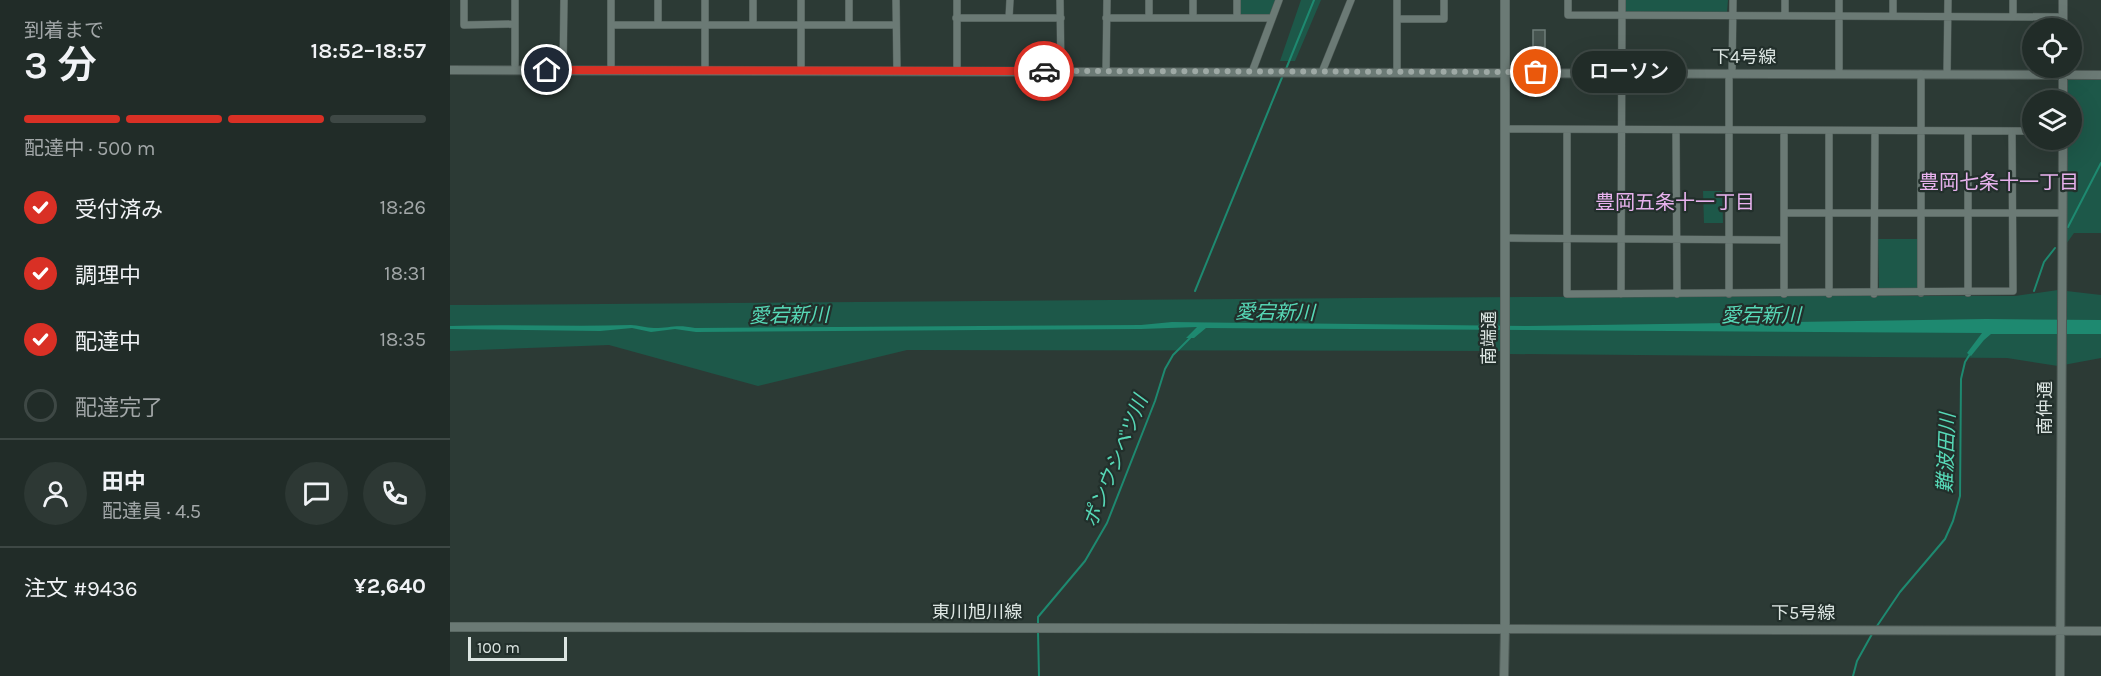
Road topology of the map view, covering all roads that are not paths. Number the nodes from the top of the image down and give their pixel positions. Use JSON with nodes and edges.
{"nodes":[{"id":1,"x":464,"y":0,"type":"edge"},
{"id":2,"x":515,"y":0,"type":"edge"},
{"id":3,"x":564,"y":0,"type":"edge"},
{"id":4,"x":611,"y":0,"type":"edge"},
{"id":5,"x":658,"y":0,"type":"edge"},
{"id":6,"x":705,"y":0,"type":"edge"},
{"id":7,"x":753,"y":0,"type":"edge"},
{"id":8,"x":801,"y":0,"type":"edge"},
{"id":9,"x":849,"y":0,"type":"edge"},
{"id":10,"x":896,"y":0,"type":"edge"},
{"id":11,"x":957,"y":0,"type":"edge"},
{"id":12,"x":1010,"y":0,"type":"edge"},
{"id":13,"x":1060,"y":0,"type":"edge"},
{"id":14,"x":1107,"y":0,"type":"edge"},
{"id":15,"x":1149,"y":0,"type":"edge"},
{"id":16,"x":1193,"y":0,"type":"edge"},
{"id":17,"x":1237,"y":0,"type":"edge"},
{"id":18,"x":1279,"y":0,"type":"edge"},
{"id":19,"x":1351,"y":0,"type":"edge"},
{"id":20,"x":1397,"y":0,"type":"edge"},
{"id":21,"x":1444,"y":0,"type":"edge"},
{"id":22,"x":1505,"y":0,"type":"edge"},
{"id":23,"x":1568,"y":0,"type":"edge"},
{"id":24,"x":1622,"y":0,"type":"edge"},
{"id":25,"x":1733,"y":0,"type":"edge"},
{"id":26,"x":1785,"y":0,"type":"edge"},
{"id":27,"x":1839,"y":0,"type":"edge"},
{"id":28,"x":1893,"y":0,"type":"edge"},
{"id":29,"x":1948,"y":0,"type":"edge"},
{"id":30,"x":2013,"y":0,"type":"edge"},
{"id":31,"x":2063,"y":0,"type":"edge"},
{"id":32,"x":1622,"y":16,"type":"junction"},
{"id":33,"x":1733,"y":16,"type":"junction"},
{"id":34,"x":1785,"y":16,"type":"junction"},
{"id":35,"x":1839,"y":16,"type":"junction"},
{"id":36,"x":1893,"y":16,"type":"junction"},
{"id":37,"x":1948,"y":16,"type":"junction"},
{"id":38,"x":2063,"y":16,"type":"joint"},
{"id":39,"x":2013,"y":17,"type":"junction"},
{"id":40,"x":957,"y":18,"type":"junction"},
{"id":41,"x":1010,"y":18,"type":"junction"},
{"id":42,"x":1061,"y":18,"type":"junction"},
{"id":43,"x":1106,"y":18,"type":"junction"},
{"id":44,"x":1149,"y":18,"type":"junction"},
{"id":45,"x":1193,"y":18,"type":"junction"},
{"id":46,"x":1237,"y":18,"type":"junction"},
{"id":47,"x":1272,"y":18,"type":"junction"},
{"id":48,"x":1397,"y":19,"type":"junction"},
{"id":49,"x":515,"y":24,"type":"junction"},
{"id":50,"x":658,"y":24,"type":"junction"},
{"id":51,"x":705,"y":24,"type":"junction"},
{"id":52,"x":849,"y":24,"type":"junction"},
{"id":53,"x":611,"y":25,"type":"junction"},
{"id":54,"x":753,"y":25,"type":"junction"},
{"id":55,"x":801,"y":25,"type":"junction"},
{"id":56,"x":897,"y":25,"type":"junction"},
{"id":57,"x":514,"y":69,"type":"junction"},
{"id":58,"x":450,"y":70,"type":"edge"},
{"id":59,"x":563,"y":70,"type":"junction"},
{"id":60,"x":611,"y":70,"type":"junction"},
{"id":61,"x":705,"y":70,"type":"junction"},
{"id":62,"x":801,"y":70,"type":"junction"},
{"id":63,"x":897,"y":71,"type":"junction"},
{"id":64,"x":957,"y":71,"type":"junction"},
{"id":65,"x":1061,"y":71,"type":"junction"},
{"id":66,"x":1106,"y":72,"type":"junction"},
{"id":67,"x":1252,"y":72,"type":"junction"},
{"id":68,"x":1322,"y":72,"type":"junction"},
{"id":69,"x":1397,"y":72,"type":"junction"},
{"id":70,"x":1506,"y":72,"type":"junction"},
{"id":71,"x":2022,"y":72,"type":"edge"},
{"id":72,"x":1622,"y":73,"type":"junction"},
{"id":73,"x":1730,"y":73,"type":"junction"},
{"id":74,"x":2082,"y":73,"type":"edge"},
{"id":75,"x":1839,"y":74,"type":"junction"},
{"id":76,"x":1921,"y":74,"type":"junction"},
{"id":77,"x":1947,"y":74,"type":"junction"},
{"id":78,"x":2101,"y":75,"type":"edge"},
{"id":79,"x":1506,"y":129,"type":"junction"},
{"id":80,"x":1567,"y":130,"type":"junction"},
{"id":81,"x":1621,"y":130,"type":"junction"},
{"id":82,"x":1729,"y":130,"type":"junction"},
{"id":83,"x":1676,"y":131,"type":"junction"},
{"id":84,"x":1784,"y":131,"type":"junction"},
{"id":85,"x":1829,"y":131,"type":"junction"},
{"id":86,"x":1875,"y":131,"type":"junction"},
{"id":87,"x":1921,"y":131,"type":"junction"},
{"id":88,"x":1968,"y":131,"type":"junction"},
{"id":89,"x":2012,"y":131,"type":"junction"},
{"id":90,"x":2022,"y":131,"type":"edge"},
{"id":91,"x":2063,"y":150,"type":"edge"},
{"id":92,"x":1784,"y":213,"type":"junction"},
{"id":93,"x":1829,"y":213,"type":"junction"},
{"id":94,"x":1874,"y":213,"type":"junction"},
{"id":95,"x":1921,"y":213,"type":"junction"},
{"id":96,"x":1968,"y":213,"type":"junction"},
{"id":97,"x":2012,"y":213,"type":"junction"},
{"id":98,"x":2062,"y":213,"type":"junction"},
{"id":99,"x":1506,"y":238,"type":"junction"},
{"id":100,"x":1566,"y":238,"type":"junction"},
{"id":101,"x":1620,"y":239,"type":"junction"},
{"id":102,"x":1676,"y":239,"type":"junction"},
{"id":103,"x":1728,"y":239,"type":"junction"},
{"id":104,"x":1784,"y":240,"type":"junction"},
{"id":105,"x":1921,"y":293,"type":"junction"},
{"id":106,"x":1968,"y":293,"type":"junction"},
{"id":107,"x":1621,"y":294,"type":"junction"},
{"id":108,"x":1677,"y":294,"type":"junction"},
{"id":109,"x":1729,"y":294,"type":"junction"},
{"id":110,"x":1784,"y":294,"type":"junction"},
{"id":111,"x":1829,"y":294,"type":"junction"},
{"id":112,"x":1874,"y":294,"type":"junction"},
{"id":113,"x":450,"y":627,"type":"edge"},
{"id":114,"x":1504,"y":629,"type":"junction"},
{"id":115,"x":2060,"y":631,"type":"junction"},
{"id":116,"x":2101,"y":631,"type":"edge"},
{"id":117,"x":1504,"y":676,"type":"edge"},
{"id":118,"x":2060,"y":676,"type":"edge"}],
"edges":[{"from":1,"to":49,"type":"street"},
{"from":2,"to":49,"type":"street"},
{"from":3,"to":59,"type":"street"},
{"from":4,"to":53,"type":"street"},
{"from":5,"to":50,"type":"street"},
{"from":6,"to":51,"type":"street"},
{"from":7,"to":54,"type":"street"},
{"from":8,"to":55,"type":"street"},
{"from":9,"to":52,"type":"street"},
{"from":10,"to":56,"type":"street"},
{"from":11,"to":40,"type":"street"},
{"from":12,"to":41,"type":"street"},
{"from":13,"to":42,"type":"street"},
{"from":14,"to":43,"type":"street"},
{"from":15,"to":44,"type":"street"},
{"from":16,"to":45,"type":"street"},
{"from":17,"to":46,"type":"street"},
{"from":18,"to":47,"type":"street"},
{"from":19,"to":68,"type":"street"},
{"from":20,"to":48,"type":"street"},
{"from":21,"to":48,"type":"street"},
{"from":22,"to":70,"type":"main road","name":"南端通"},
{"from":23,"to":32,"type":"street"},
{"from":24,"to":32,"type":"street"},
{"from":25,"to":33,"type":"street"},
{"from":26,"to":34,"type":"street"},
{"from":27,"to":35,"type":"street"},
{"from":28,"to":36,"type":"street"},
{"from":29,"to":37,"type":"street"},
{"from":30,"to":39,"type":"street"},
{"from":31,"to":38,"type":"street"},
{"from":32,"to":33,"type":"street"},
{"from":32,"to":72,"type":"street"},
{"from":33,"to":34,"type":"street"},
{"from":33,"to":73,"type":"street"},
{"from":34,"to":35,"type":"street"},
{"from":35,"to":36,"type":"street"},
{"from":35,"to":75,"type":"street"},
{"from":36,"to":37,"type":"street"},
{"from":37,"to":39,"type":"street"},
{"from":37,"to":77,"type":"street"},
{"from":38,"to":39,"type":"street"},
{"from":40,"to":41,"type":"street"},
{"from":40,"to":64,"type":"street"},
{"from":41,"to":42,"type":"street"},
{"from":42,"to":65,"type":"street"},
{"from":43,"to":44,"type":"street"},
{"from":43,"to":66,"type":"street"},
{"from":44,"to":45,"type":"street"},
{"from":45,"to":46,"type":"street"},
{"from":46,"to":47,"type":"street"},
{"from":47,"to":67,"type":"street"},
{"from":48,"to":69,"type":"street"},
{"from":49,"to":57,"type":"street"},
{"from":50,"to":51,"type":"street"},
{"from":50,"to":53,"type":"street"},
{"from":51,"to":54,"type":"street"},
{"from":51,"to":61,"type":"street"},
{"from":52,"to":55,"type":"street"},
{"from":52,"to":56,"type":"street"},
{"from":53,"to":60,"type":"street"},
{"from":54,"to":55,"type":"street"},
{"from":55,"to":62,"type":"street"},
{"from":56,"to":63,"type":"street"},
{"from":57,"to":58,"type":"street","name":"下4号線"},
{"from":57,"to":59,"type":"street","name":"下4号線"},
{"from":59,"to":60,"type":"street","name":"下4号線"},
{"from":60,"to":61,"type":"street","name":"下4号線"},
{"from":61,"to":62,"type":"street","name":"下4号線"},
{"from":62,"to":63,"type":"street","name":"下4号線"},
{"from":63,"to":64,"type":"street","name":"下4号線"},
{"from":64,"to":65,"type":"street","name":"下4号線"},
{"from":65,"to":66,"type":"street","name":"下4号線"},
{"from":66,"to":67,"type":"street","name":"下4号線"},
{"from":67,"to":68,"type":"street","name":"下4号線"},
{"from":68,"to":69,"type":"street","name":"下4号線"},
{"from":69,"to":70,"type":"street","name":"下4号線"},
{"from":70,"to":72,"type":"street","name":"下4号線"},
{"from":70,"to":79,"type":"main road","name":"南端通"},
{"from":71,"to":77,"type":"street","name":"下4号線"},
{"from":72,"to":73,"type":"street","name":"下4号線"},
{"from":72,"to":81,"type":"street"},
{"from":73,"to":75,"type":"street","name":"下4号線"},
{"from":73,"to":82,"type":"street"},
{"from":74,"to":78,"type":"street","name":"下4号線"},
{"from":75,"to":76,"type":"street","name":"下4号線"},
{"from":76,"to":77,"type":"street","name":"下4号線"},
{"from":76,"to":87,"type":"street"},
{"from":79,"to":80,"type":"street"},
{"from":79,"to":99,"type":"main road","name":"南端通"},
{"from":80,"to":81,"type":"street"},
{"from":80,"to":100,"type":"street"},
{"from":81,"to":83,"type":"street"},
{"from":81,"to":101,"type":"street"},
{"from":82,"to":83,"type":"street"},
{"from":82,"to":84,"type":"street"},
{"from":82,"to":103,"type":"street"},
{"from":83,"to":102,"type":"street"},
{"from":84,"to":85,"type":"street"},
{"from":84,"to":92,"type":"street"},
{"from":85,"to":86,"type":"street"},
{"from":85,"to":93,"type":"street"},
{"from":86,"to":87,"type":"street"},
{"from":86,"to":94,"type":"street"},
{"from":87,"to":88,"type":"street"},
{"from":87,"to":95,"type":"street"},
{"from":88,"to":89,"type":"street"},
{"from":88,"to":96,"type":"street"},
{"from":89,"to":90,"type":"street"},
{"from":89,"to":97,"type":"street"},
{"from":91,"to":98,"type":"street","name":"南仲通"},
{"from":92,"to":93,"type":"street"},
{"from":92,"to":104,"type":"street"},
{"from":93,"to":94,"type":"street"},
{"from":93,"to":111,"type":"street"},
{"from":94,"to":95,"type":"street"},
{"from":94,"to":112,"type":"street"},
{"from":95,"to":96,"type":"street"},
{"from":95,"to":105,"type":"street"},
{"from":96,"to":97,"type":"street"},
{"from":96,"to":106,"type":"street"},
{"from":97,"to":98,"type":"street"},
{"from":97,"to":106,"type":"street"},
{"from":98,"to":115,"type":"street","name":"南仲通"},
{"from":99,"to":100,"type":"street"},
{"from":99,"to":114,"type":"main road","name":"南端通"},
{"from":100,"to":101,"type":"street"},
{"from":100,"to":107,"type":"street"},
{"from":101,"to":102,"type":"street"},
{"from":101,"to":107,"type":"street"},
{"from":102,"to":103,"type":"street"},
{"from":102,"to":108,"type":"street"},
{"from":103,"to":104,"type":"street"},
{"from":103,"to":109,"type":"street"},
{"from":104,"to":110,"type":"street"},
{"from":105,"to":106,"type":"street"},
{"from":105,"to":112,"type":"street"},
{"from":107,"to":108,"type":"street"},
{"from":108,"to":109,"type":"street"},
{"from":109,"to":110,"type":"street"},
{"from":110,"to":111,"type":"street"},
{"from":111,"to":112,"type":"street"},
{"from":113,"to":114,"type":"main road","name":"東川旭川線"},
{"from":114,"to":115,"type":"street","name":"下5号線"},
{"from":114,"to":117,"type":"street","name":"南端通"},
{"from":115,"to":116,"type":"street","name":"下5号線"},
{"from":115,"to":118,"type":"street","name":"南仲通"}]}
